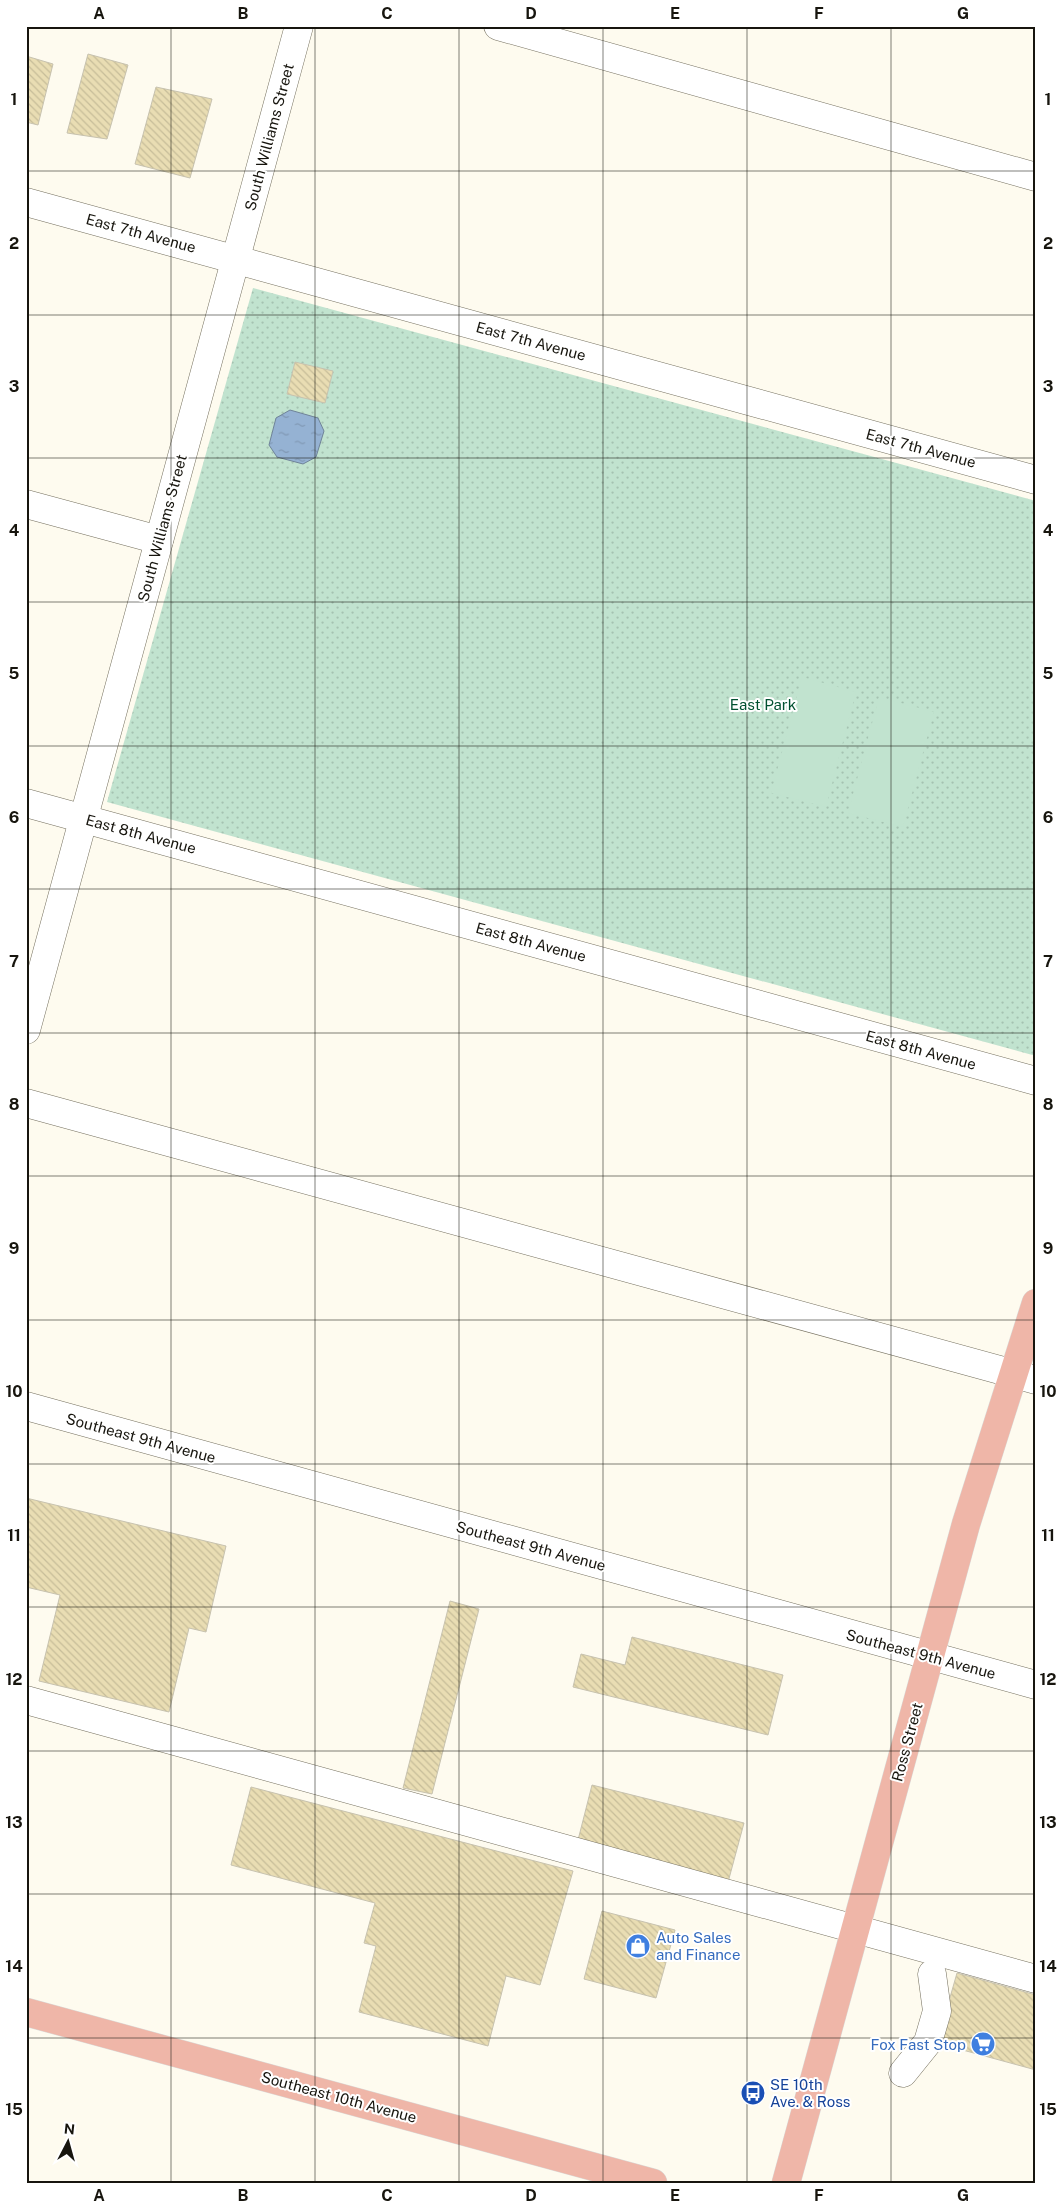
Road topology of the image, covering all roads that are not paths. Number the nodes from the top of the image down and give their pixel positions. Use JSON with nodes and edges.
{"nodes":[{"id":1,"x":300,"y":26,"type":"edge"},
{"id":2,"x":498,"y":26,"type":"edge"},
{"id":3,"x":1036,"y":177,"type":"edge"},
{"id":4,"x":26,"y":202,"type":"edge"},
{"id":5,"x":236,"y":260,"type":"junction"},
{"id":6,"x":1036,"y":480,"type":"edge"},
{"id":7,"x":26,"y":504,"type":"edge"},
{"id":8,"x":159,"y":540,"type":"junction"},
{"id":9,"x":26,"y":803,"type":"edge"},
{"id":10,"x":83,"y":818,"type":"junction"},
{"id":11,"x":26,"y":1030,"type":"edge"},
{"id":12,"x":1036,"y":1081,"type":"edge"},
{"id":13,"x":26,"y":1103,"type":"edge"},
{"id":14,"x":1036,"y":1303,"type":"edge"},
{"id":15,"x":1025,"y":1377,"type":"edge"},
{"id":16,"x":26,"y":1406,"type":"edge"},
{"id":17,"x":930,"y":1656,"type":"junction"},
{"id":18,"x":1036,"y":1685,"type":"edge"},
{"id":19,"x":26,"y":1700,"type":"edge"},
{"id":20,"x":857,"y":1929,"type":"junction"},
{"id":21,"x":932,"y":1974,"type":"dead end"},
{"id":22,"x":1036,"y":1979,"type":"edge"},
{"id":23,"x":26,"y":2012,"type":"edge"},
{"id":24,"x":903,"y":2073,"type":"dead end"},
{"id":25,"x":653,"y":2183,"type":"edge"},
{"id":26,"x":786,"y":2183,"type":"edge"}],
"edges":[{"from":1,"to":5,"type":"street","name":"South Williams Street"},
{"from":2,"to":3,"type":"street"},
{"from":4,"to":5,"type":"street","name":"East 7th Avenue"},
{"from":5,"to":6,"type":"street","name":"East 7th Avenue"},
{"from":5,"to":8,"type":"street","name":"South Williams Street"},
{"from":7,"to":8,"type":"street"},
{"from":8,"to":10,"type":"street","name":"South Williams Street"},
{"from":9,"to":10,"type":"street","name":"East 8th Avenue"},
{"from":10,"to":11,"type":"street","name":"South Williams Street"},
{"from":10,"to":12,"type":"street","name":"East 8th Avenue"},
{"from":13,"to":15,"type":"street"},
{"from":14,"to":15,"type":"main road","name":"Ross Street"},
{"from":15,"to":17,"type":"main road","name":"Ross Street"},
{"from":16,"to":17,"type":"street","name":"Southeast 9th Avenue"},
{"from":17,"to":18,"type":"street","name":"Southeast 9th Avenue"},
{"from":17,"to":20,"type":"main road","name":"Ross Street"},
{"from":19,"to":20,"type":"street"},
{"from":20,"to":22,"type":"street"},
{"from":20,"to":26,"type":"main road","name":"Ross Street"},
{"from":21,"to":24,"type":"street"},
{"from":23,"to":25,"type":"main road","name":"Southeast 10th Avenue"}]}
